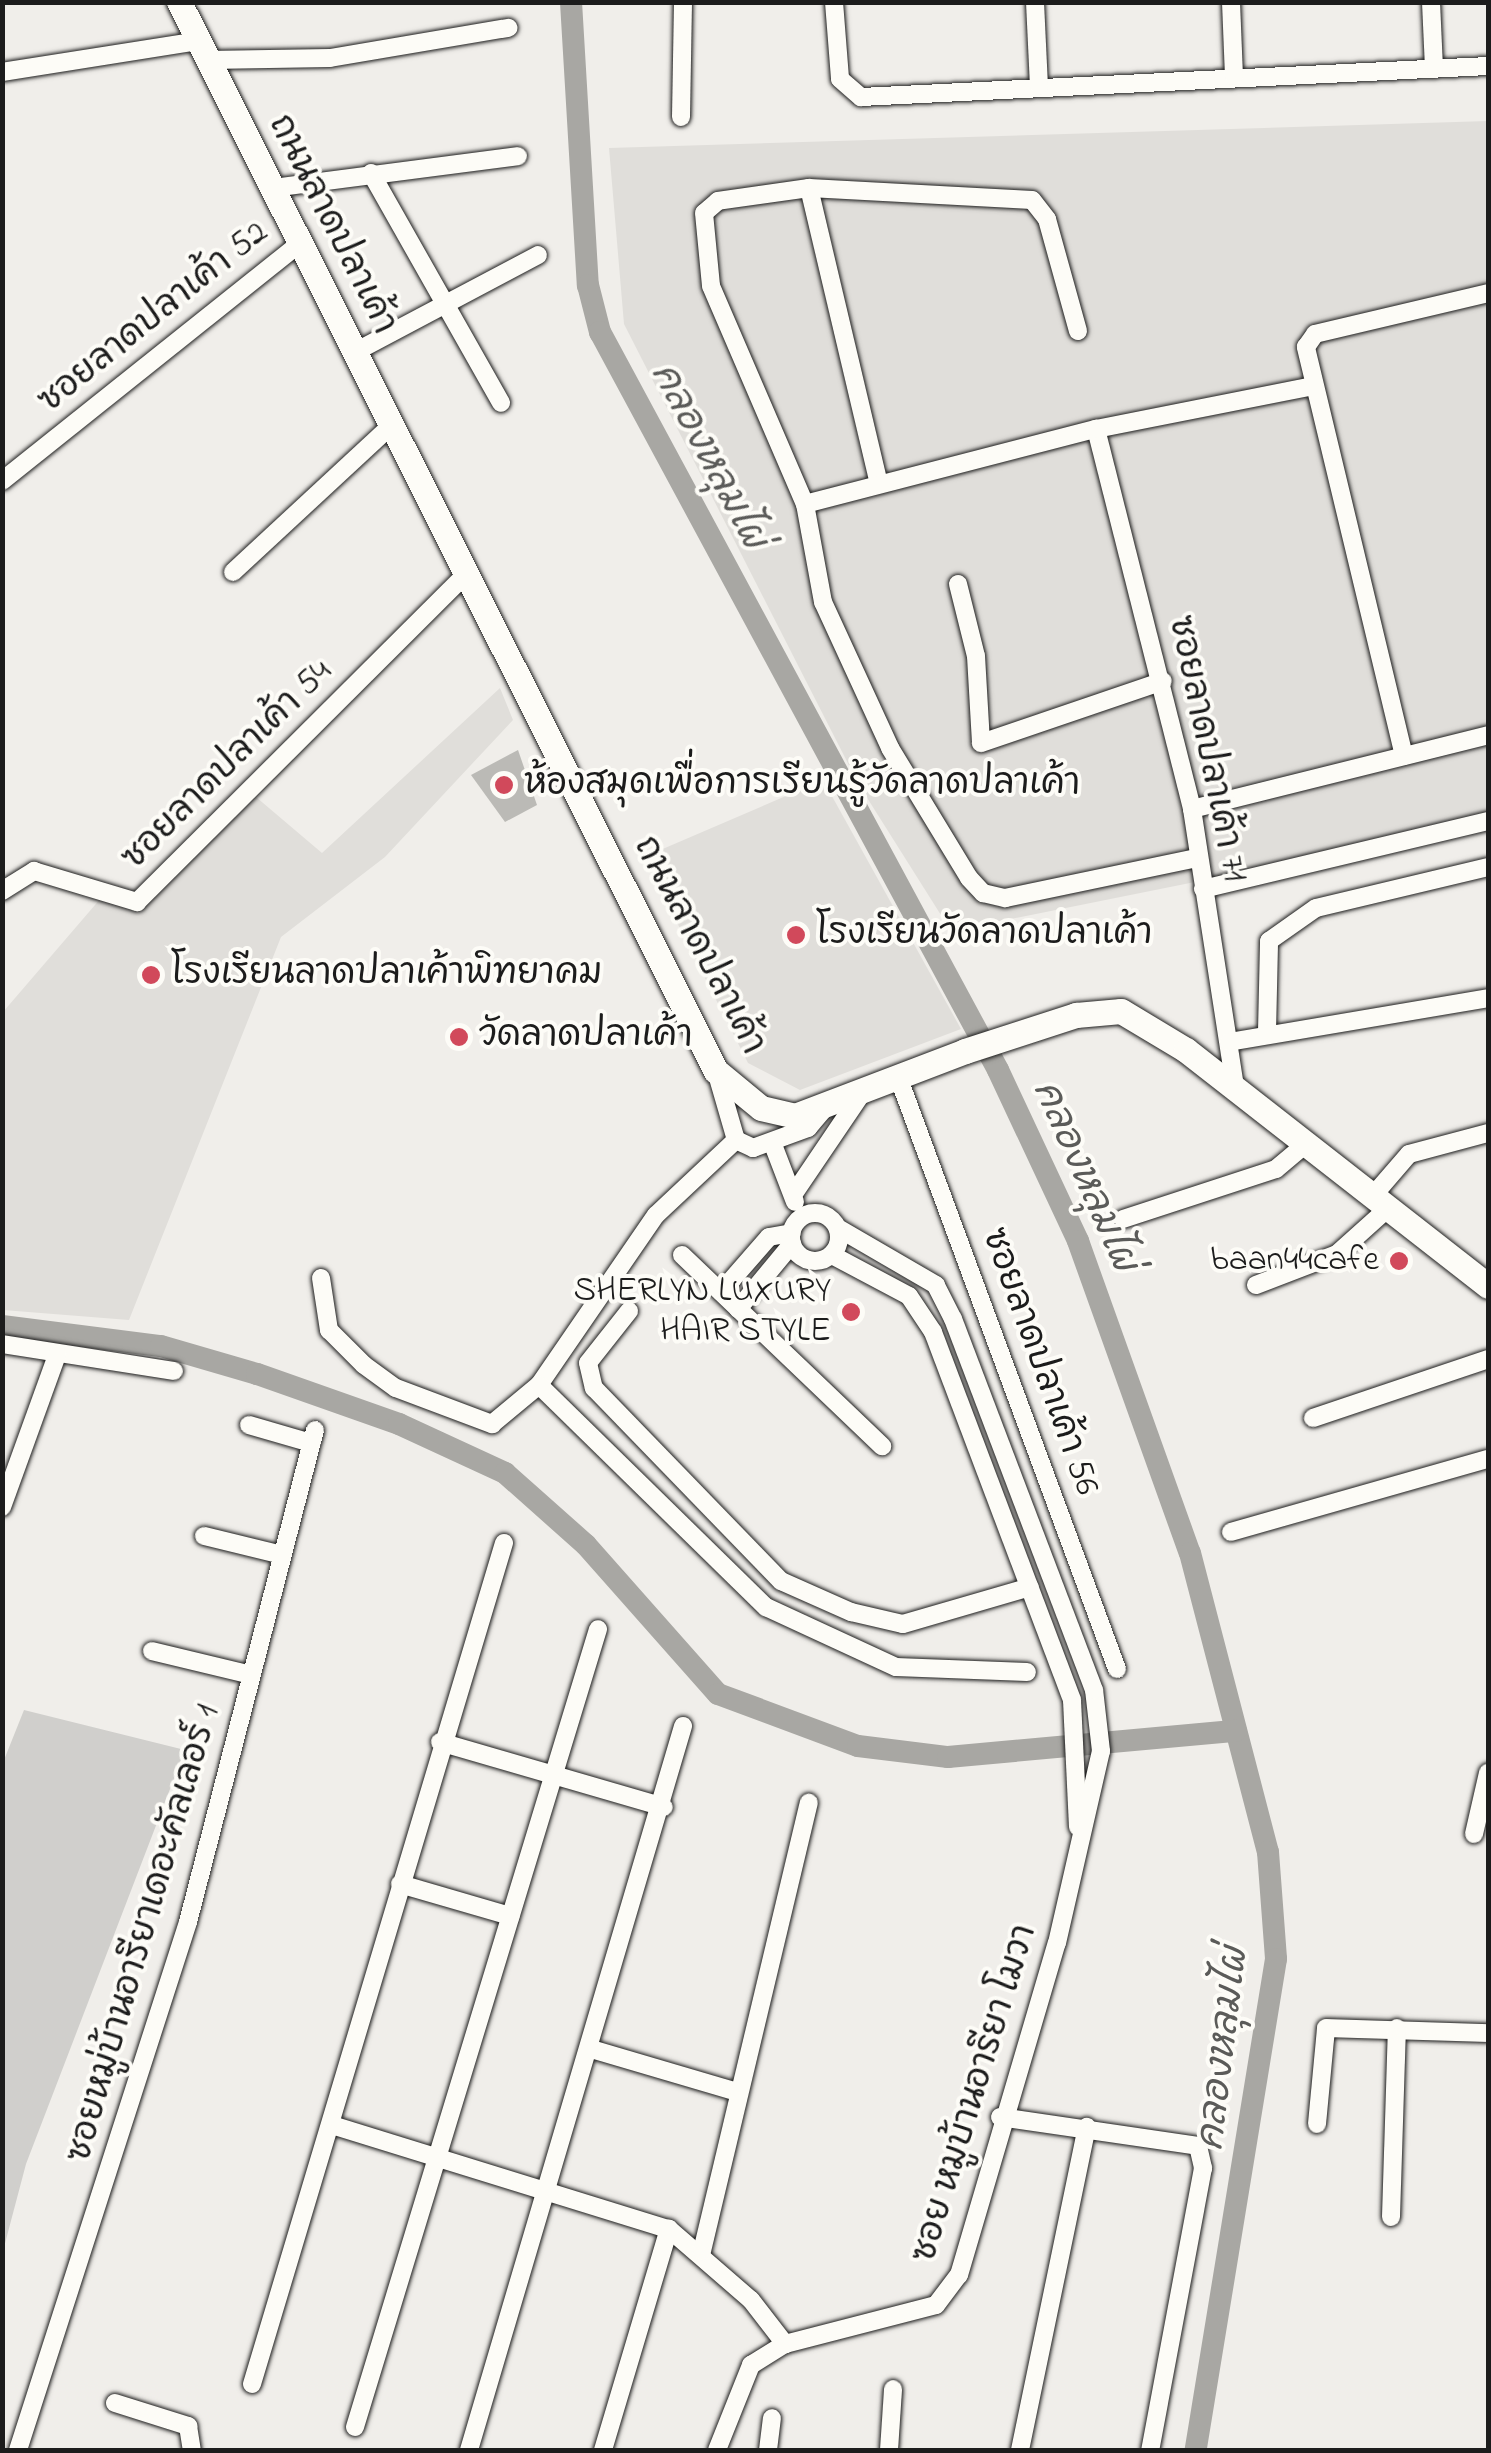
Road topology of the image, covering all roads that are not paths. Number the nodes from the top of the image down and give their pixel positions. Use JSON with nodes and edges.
{"nodes":[{"id":1,"x":179,"y":2,"type":"edge"},
{"id":2,"x":682,"y":2,"type":"edge"},
{"id":3,"x":834,"y":2,"type":"edge"},
{"id":4,"x":1035,"y":2,"type":"edge"},
{"id":5,"x":1231,"y":2,"type":"edge"},
{"id":6,"x":1431,"y":2,"type":"edge"},
{"id":7,"x":508,"y":28,"type":"dead end"},
{"id":8,"x":203,"y":50,"type":"junction"},
{"id":9,"x":1488,"y":66,"type":"edge"},
{"id":10,"x":1434,"y":68,"type":"junction"},
{"id":11,"x":2,"y":72,"type":"edge"},
{"id":12,"x":1234,"y":76,"type":"junction"},
{"id":13,"x":1039,"y":86,"type":"junction"},
{"id":14,"x":681,"y":117,"type":"dead end"},
{"id":15,"x":518,"y":156,"type":"dead end"},
{"id":16,"x":371,"y":173,"type":"junction"},
{"id":17,"x":273,"y":188,"type":"junction"},
{"id":18,"x":810,"y":188,"type":"junction"},
{"id":19,"x":300,"y":243,"type":"junction"},
{"id":20,"x":538,"y":255,"type":"dead end"},
{"id":21,"x":1488,"y":292,"type":"edge"},
{"id":22,"x":439,"y":304,"type":"junction"},
{"id":23,"x":1078,"y":330,"type":"dead end"},
{"id":24,"x":356,"y":352,"type":"junction"},
{"id":25,"x":1313,"y":386,"type":"junction"},
{"id":26,"x":500,"y":403,"type":"dead end"},
{"id":27,"x":392,"y":425,"type":"junction"},
{"id":28,"x":1096,"y":429,"type":"junction"},
{"id":29,"x":2,"y":481,"type":"edge"},
{"id":30,"x":878,"y":481,"type":"junction"},
{"id":31,"x":805,"y":504,"type":"junction"},
{"id":32,"x":233,"y":572,"type":"dead end"},
{"id":33,"x":467,"y":573,"type":"junction"},
{"id":34,"x":958,"y":584,"type":"dead end"},
{"id":35,"x":1163,"y":682,"type":"junction"},
{"id":36,"x":1488,"y":736,"type":"edge"},
{"id":37,"x":1404,"y":756,"type":"junction"},
{"id":38,"x":1192,"y":809,"type":"junction"},
{"id":39,"x":1488,"y":822,"type":"edge"},
{"id":40,"x":1197,"y":858,"type":"junction"},
{"id":41,"x":1488,"y":867,"type":"edge"},
{"id":42,"x":1203,"y":889,"type":"junction"},
{"id":43,"x":2,"y":891,"type":"edge"},
{"id":44,"x":1488,"y":998,"type":"edge"},
{"id":45,"x":1267,"y":1032,"type":"junction"},
{"id":46,"x":1229,"y":1042,"type":"junction"},
{"id":47,"x":716,"y":1071,"type":"junction"},
{"id":48,"x":899,"y":1079,"type":"junction"},
{"id":49,"x":1235,"y":1086,"type":"junction"},
{"id":50,"x":860,"y":1096,"type":"junction"},
{"id":51,"x":823,"y":1110,"type":"junction"},
{"id":52,"x":1488,"y":1132,"type":"edge"},
{"id":53,"x":736,"y":1140,"type":"junction"},
{"id":54,"x":772,"y":1142,"type":"junction"},
{"id":55,"x":1306,"y":1144,"type":"junction"},
{"id":56,"x":792,"y":1195,"type":"junction"},
{"id":57,"x":1378,"y":1204,"type":"junction"},
{"id":58,"x":1123,"y":1219,"type":"dead end"},
{"id":59,"x":838,"y":1228,"type":"junction"},
{"id":60,"x":795,"y":1232,"type":"junction"},
{"id":61,"x":832,"y":1254,"type":"junction"},
{"id":62,"x":682,"y":1255,"type":"dead end"},
{"id":63,"x":321,"y":1278,"type":"dead end"},
{"id":64,"x":1256,"y":1285,"type":"dead end"},
{"id":65,"x":1488,"y":1286,"type":"edge"},
{"id":66,"x":721,"y":1292,"type":"junction"},
{"id":67,"x":738,"y":1308,"type":"junction"},
{"id":68,"x":629,"y":1311,"type":"dead end"},
{"id":69,"x":2,"y":1344,"type":"edge"},
{"id":70,"x":56,"y":1355,"type":"junction"},
{"id":71,"x":1488,"y":1359,"type":"edge"},
{"id":72,"x":174,"y":1371,"type":"dead end"},
{"id":73,"x":539,"y":1385,"type":"junction"},
{"id":74,"x":1313,"y":1418,"type":"dead end"},
{"id":75,"x":248,"y":1425,"type":"dead end"},
{"id":76,"x":882,"y":1446,"type":"dead end"},
{"id":77,"x":1488,"y":1459,"type":"edge"},
{"id":78,"x":2,"y":1507,"type":"edge"},
{"id":79,"x":1231,"y":1532,"type":"dead end"},
{"id":80,"x":204,"y":1536,"type":"dead end"},
{"id":81,"x":504,"y":1543,"type":"dead end"},
{"id":82,"x":282,"y":1554,"type":"junction"},
{"id":83,"x":1030,"y":1587,"type":"junction"},
{"id":84,"x":598,"y":1629,"type":"dead end"},
{"id":85,"x":152,"y":1651,"type":"dead end"},
{"id":86,"x":1117,"y":1669,"type":"dead end"},
{"id":87,"x":1027,"y":1672,"type":"dead end"},
{"id":88,"x":251,"y":1675,"type":"junction"},
{"id":89,"x":683,"y":1726,"type":"dead end"},
{"id":90,"x":440,"y":1742,"type":"junction"},
{"id":91,"x":552,"y":1772,"type":"junction"},
{"id":92,"x":1488,"y":1773,"type":"edge"},
{"id":93,"x":809,"y":1802,"type":"dead end"},
{"id":94,"x":664,"y":1807,"type":"junction"},
{"id":95,"x":1474,"y":1834,"type":"dead end"},
{"id":96,"x":1078,"y":1848,"type":"junction"},
{"id":97,"x":400,"y":1884,"type":"junction"},
{"id":98,"x":510,"y":1916,"type":"junction"},
{"id":99,"x":1397,"y":2028,"type":"junction"},
{"id":100,"x":1488,"y":2033,"type":"edge"},
{"id":101,"x":590,"y":2049,"type":"junction"},
{"id":102,"x":737,"y":2092,"type":"junction"},
{"id":103,"x":1000,"y":2117,"type":"junction"},
{"id":104,"x":1317,"y":2124,"type":"dead end"},
{"id":105,"x":332,"y":2125,"type":"junction"},
{"id":106,"x":1086,"y":2127,"type":"junction"},
{"id":107,"x":438,"y":2156,"type":"junction"},
{"id":108,"x":550,"y":2188,"type":"junction"},
{"id":109,"x":1391,"y":2218,"type":"dead end"},
{"id":110,"x":668,"y":2229,"type":"junction"},
{"id":111,"x":702,"y":2251,"type":"junction"},
{"id":112,"x":785,"y":2344,"type":"junction"},
{"id":113,"x":252,"y":2384,"type":"dead end"},
{"id":114,"x":893,"y":2389,"type":"dead end"},
{"id":115,"x":115,"y":2402,"type":"dead end"},
{"id":116,"x":772,"y":2418,"type":"dead end"},
{"id":117,"x":355,"y":2427,"type":"dead end"},
{"id":118,"x":18,"y":2450,"type":"edge"},
{"id":119,"x":192,"y":2450,"type":"edge"},
{"id":120,"x":469,"y":2450,"type":"edge"},
{"id":121,"x":603,"y":2450,"type":"edge"},
{"id":122,"x":717,"y":2450,"type":"edge"},
{"id":123,"x":768,"y":2450,"type":"edge"},
{"id":124,"x":889,"y":2450,"type":"edge"},
{"id":125,"x":1020,"y":2450,"type":"edge"},
{"id":126,"x":1150,"y":2450,"type":"edge"}],
"edges":[{"from":1,"to":8,"type":"main road","name":"ถนนลาดปลาเค้า"},
{"from":2,"to":14,"type":"street"},
{"from":3,"to":13,"type":"street"},
{"from":4,"to":13,"type":"street"},
{"from":5,"to":12,"type":"street"},
{"from":6,"to":10,"type":"street"},
{"from":7,"to":8,"type":"street"},
{"from":8,"to":11,"type":"street"},
{"from":8,"to":17,"type":"main road","name":"ถนนลาดปลาเค้า"},
{"from":9,"to":10,"type":"street"},
{"from":10,"to":12,"type":"street"},
{"from":12,"to":13,"type":"street"},
{"from":15,"to":16,"type":"street"},
{"from":16,"to":17,"type":"street"},
{"from":16,"to":22,"type":"street"},
{"from":17,"to":19,"type":"main road","name":"ถนนลาดปลาเค้า"},
{"from":18,"to":23,"type":"street"},
{"from":18,"to":30,"type":"street"},
{"from":18,"to":31,"type":"street"},
{"from":19,"to":24,"type":"main road","name":"ถนนลาดปลาเค้า"},
{"from":19,"to":29,"type":"street","name":"ซอยลาดปลาเค้า 52"},
{"from":20,"to":22,"type":"street"},
{"from":21,"to":25,"type":"street"},
{"from":22,"to":24,"type":"street"},
{"from":22,"to":26,"type":"street"},
{"from":24,"to":27,"type":"main road","name":"ถนนลาดปลาเค้า"},
{"from":25,"to":28,"type":"street"},
{"from":25,"to":37,"type":"street"},
{"from":27,"to":32,"type":"street"},
{"from":27,"to":33,"type":"main road","name":"ถนนลาดปลาเค้า"},
{"from":28,"to":30,"type":"street"},
{"from":28,"to":35,"type":"street","name":"ซอยลาดปลาเค้า 71"},
{"from":30,"to":31,"type":"street"},
{"from":31,"to":40,"type":"street"},
{"from":33,"to":43,"type":"street","name":"ซอยลาดปลาเค้า 54"},
{"from":33,"to":47,"type":"main road","name":"ถนนลาดปลาเค้า"},
{"from":34,"to":35,"type":"street"},
{"from":35,"to":38,"type":"street","name":"ซอยลาดปลาเค้า 71"},
{"from":36,"to":37,"type":"street"},
{"from":37,"to":38,"type":"street"},
{"from":38,"to":40,"type":"street","name":"ซอยลาดปลาเค้า 71"},
{"from":39,"to":42,"type":"street"},
{"from":40,"to":42,"type":"street","name":"ซอยลาดปลาเค้า 71"},
{"from":41,"to":45,"type":"street"},
{"from":42,"to":46,"type":"street","name":"ซอยลาดปลาเค้า 71"},
{"from":44,"to":45,"type":"street"},
{"from":45,"to":46,"type":"street"},
{"from":46,"to":49,"type":"street","name":"ซอยลาดปลาเค้า 71"},
{"from":47,"to":51,"type":"main road","name":"ถนนลาดปลาเค้า"},
{"from":47,"to":53,"type":"street"},
{"from":48,"to":49,"type":"main road","name":"ถนนลาดปลาเค้า"},
{"from":48,"to":50,"type":"main road","name":"ถนนลาดปลาเค้า"},
{"from":48,"to":86,"type":"street","name":"ซอยลาดปลาเค้า 56"},
{"from":49,"to":55,"type":"main road","name":"ถนนลาดปลาเค้า"},
{"from":50,"to":51,"type":"main road","name":"ถนนลาดปลาเค้า"},
{"from":50,"to":56,"type":"street"},
{"from":51,"to":54,"type":"street"},
{"from":52,"to":57,"type":"street"},
{"from":53,"to":54,"type":"street"},
{"from":53,"to":73,"type":"street"},
{"from":54,"to":56,"type":"street"},
{"from":55,"to":57,"type":"main road","name":"ถนนลาดปลาเค้า"},
{"from":55,"to":58,"type":"street"},
{"from":56,"to":60,"type":"street"},
{"from":57,"to":64,"type":"street"},
{"from":57,"to":65,"type":"main road","name":"ถนนลาดปลาเค้า"},
{"from":59,"to":60,"type":"street"},
{"from":59,"to":61,"type":"street"},
{"from":59,"to":96,"type":"street"},
{"from":60,"to":61,"type":"street"},
{"from":60,"to":66,"type":"street"},
{"from":60,"to":67,"type":"street"},
{"from":61,"to":83,"type":"street"},
{"from":62,"to":66,"type":"street"},
{"from":63,"to":73,"type":"street"},
{"from":66,"to":67,"type":"street"},
{"from":67,"to":76,"type":"street"},
{"from":68,"to":83,"type":"street"},
{"from":69,"to":70,"type":"street"},
{"from":70,"to":72,"type":"street"},
{"from":70,"to":78,"type":"street"},
{"from":71,"to":74,"type":"street"},
{"from":73,"to":87,"type":"street"},
{"from":75,"to":82,"type":"street","name":"ซอยหมู่บ้านอารียาเดอะคัลเลอร์ 1"},
{"from":77,"to":79,"type":"street"},
{"from":80,"to":82,"type":"street"},
{"from":81,"to":90,"type":"street"},
{"from":82,"to":88,"type":"street","name":"ซอยหมู่บ้านอารียาเดอะคัลเลอร์ 1"},
{"from":83,"to":96,"type":"street"},
{"from":84,"to":91,"type":"street"},
{"from":85,"to":88,"type":"street"},
{"from":88,"to":118,"type":"street","name":"ซอยหมู่บ้านอารียาเดอะคัลเลอร์ 1"},
{"from":89,"to":94,"type":"street"},
{"from":90,"to":91,"type":"street"},
{"from":90,"to":97,"type":"street"},
{"from":91,"to":94,"type":"street"},
{"from":91,"to":98,"type":"street"},
{"from":92,"to":95,"type":"street"},
{"from":93,"to":102,"type":"street"},
{"from":94,"to":101,"type":"street"},
{"from":96,"to":103,"type":"street","name":"ซอย หมูบ้านอารียา โมวา"},
{"from":97,"to":98,"type":"street"},
{"from":97,"to":105,"type":"street"},
{"from":98,"to":107,"type":"street"},
{"from":99,"to":100,"type":"street"},
{"from":99,"to":104,"type":"street"},
{"from":99,"to":109,"type":"street"},
{"from":101,"to":102,"type":"street"},
{"from":101,"to":108,"type":"street"},
{"from":102,"to":111,"type":"street"},
{"from":103,"to":106,"type":"street"},
{"from":103,"to":112,"type":"street","name":"ซอย หมูบ้านอารียา โมวา"},
{"from":105,"to":107,"type":"street"},
{"from":105,"to":113,"type":"street"},
{"from":106,"to":125,"type":"street"},
{"from":106,"to":126,"type":"street"},
{"from":107,"to":108,"type":"street"},
{"from":107,"to":117,"type":"street"},
{"from":108,"to":110,"type":"street"},
{"from":108,"to":120,"type":"street"},
{"from":110,"to":111,"type":"street"},
{"from":110,"to":121,"type":"street"},
{"from":111,"to":112,"type":"street"},
{"from":112,"to":122,"type":"street","name":"ซอย หมูบ้านอารียา โมวา"},
{"from":114,"to":124,"type":"street"},
{"from":115,"to":119,"type":"street"},
{"from":116,"to":123,"type":"street"}]}
